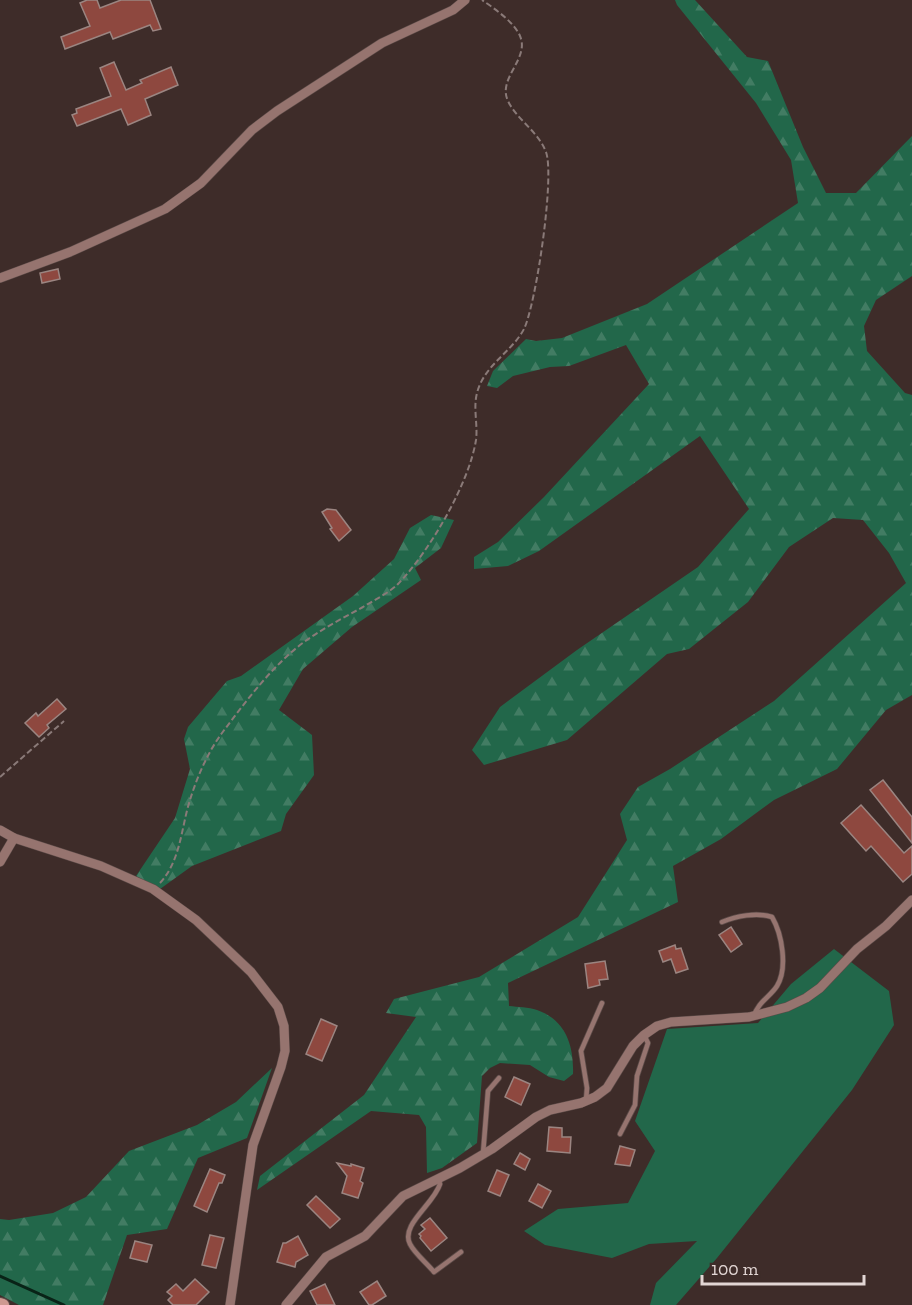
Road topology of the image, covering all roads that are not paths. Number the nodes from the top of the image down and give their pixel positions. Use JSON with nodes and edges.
{"nodes":[{"id":1,"x":465,"y":0,"type":"edge"},
{"id":2,"x":0,"y":278,"type":"edge"},
{"id":3,"x":0,"y":830,"type":"edge"},
{"id":4,"x":14,"y":838,"type":"junction"},
{"id":5,"x":0,"y":862,"type":"edge"},
{"id":6,"x":912,"y":900,"type":"edge"},
{"id":7,"x":722,"y":922,"type":"dead end"},
{"id":8,"x":602,"y":1002,"type":"dead end"},
{"id":9,"x":754,"y":1016,"type":"junction"},
{"id":10,"x":644,"y":1035,"type":"junction"},
{"id":11,"x":499,"y":1078,"type":"dead end"},
{"id":12,"x":586,"y":1101,"type":"junction"},
{"id":13,"x":620,"y":1134,"type":"dead end"},
{"id":14,"x":483,"y":1154,"type":"junction"},
{"id":15,"x":438,"y":1178,"type":"junction"},
{"id":16,"x":460,"y":1252,"type":"dead end"},
{"id":17,"x":230,"y":1305,"type":"edge"},
{"id":18,"x":286,"y":1305,"type":"edge"}],
"edges":[{"from":1,"to":2,"type":"street"},
{"from":3,"to":4,"type":"street"},
{"from":4,"to":5,"type":"street"},
{"from":4,"to":17,"type":"street"},
{"from":6,"to":9,"type":"street"},
{"from":7,"to":9,"type":"lane"},
{"from":8,"to":12,"type":"lane"},
{"from":9,"to":10,"type":"street"},
{"from":10,"to":12,"type":"street"},
{"from":10,"to":13,"type":"lane"},
{"from":11,"to":14,"type":"lane"},
{"from":12,"to":14,"type":"street"},
{"from":14,"to":15,"type":"street"},
{"from":15,"to":16,"type":"lane"},
{"from":15,"to":18,"type":"street"}]}
